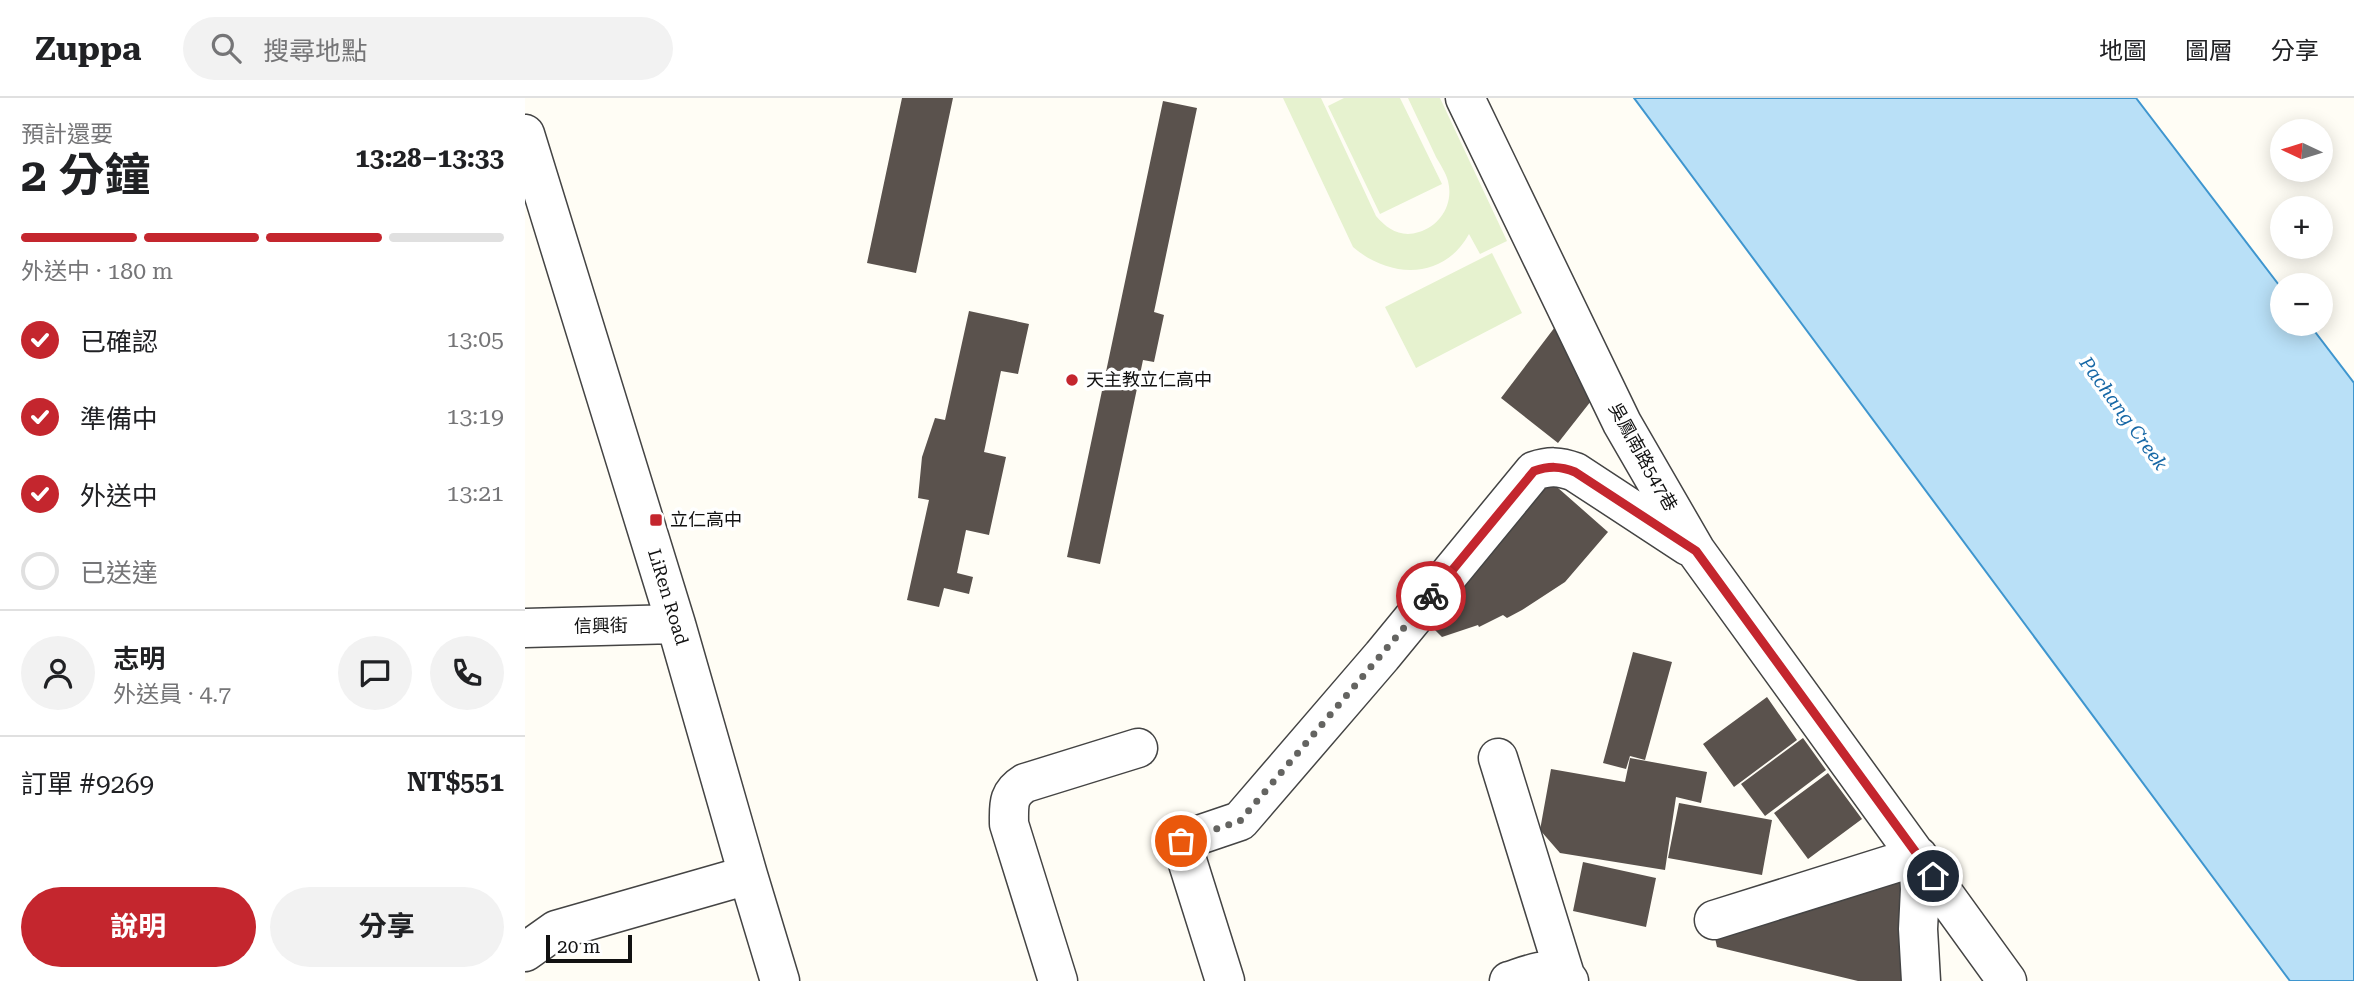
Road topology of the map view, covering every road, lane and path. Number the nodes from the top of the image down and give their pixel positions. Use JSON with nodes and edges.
{"nodes":[{"id":1,"x":1465,"y":98,"type":"edge"},
{"id":2,"x":526,"y":143,"type":"edge"},
{"id":3,"x":1696,"y":551,"type":"junction"},
{"id":4,"x":676,"y":624,"type":"junction"},
{"id":5,"x":525,"y":628,"type":"edge"},
{"id":6,"x":1138,"y":748,"type":"dead end"},
{"id":7,"x":1498,"y":758,"type":"dead end"},
{"id":8,"x":1918,"y":856,"type":"junction"},
{"id":9,"x":748,"y":875,"type":"junction"},
{"id":10,"x":1714,"y":920,"type":"dead end"},
{"id":11,"x":525,"y":953,"type":"edge"},
{"id":12,"x":1567,"y":978,"type":"edge"},
{"id":13,"x":780,"y":981,"type":"edge"},
{"id":14,"x":1058,"y":981,"type":"edge"},
{"id":15,"x":1224,"y":981,"type":"edge"},
{"id":16,"x":1509,"y":981,"type":"edge"},
{"id":17,"x":1921,"y":981,"type":"edge"},
{"id":18,"x":2007,"y":981,"type":"edge"}],
"edges":[{"from":1,"to":3,"type":"street","name":"吳鳳南路547巷"},
{"from":2,"to":4,"type":"street","name":"LiRen Road"},
{"from":3,"to":8,"type":"street","name":"吳鳳南路547巷"},
{"from":3,"to":15,"type":"street"},
{"from":4,"to":5,"type":"street","name":"信興街"},
{"from":4,"to":9,"type":"street","name":"LiRen Road"},
{"from":6,"to":14,"type":"street"},
{"from":7,"to":12,"type":"street"},
{"from":8,"to":10,"type":"street"},
{"from":8,"to":17,"type":"street"},
{"from":8,"to":18,"type":"street","name":"吳鳳南路547巷"},
{"from":9,"to":11,"type":"street"},
{"from":9,"to":13,"type":"street","name":"LiRen Road"},
{"from":12,"to":16,"type":"street"}]}
